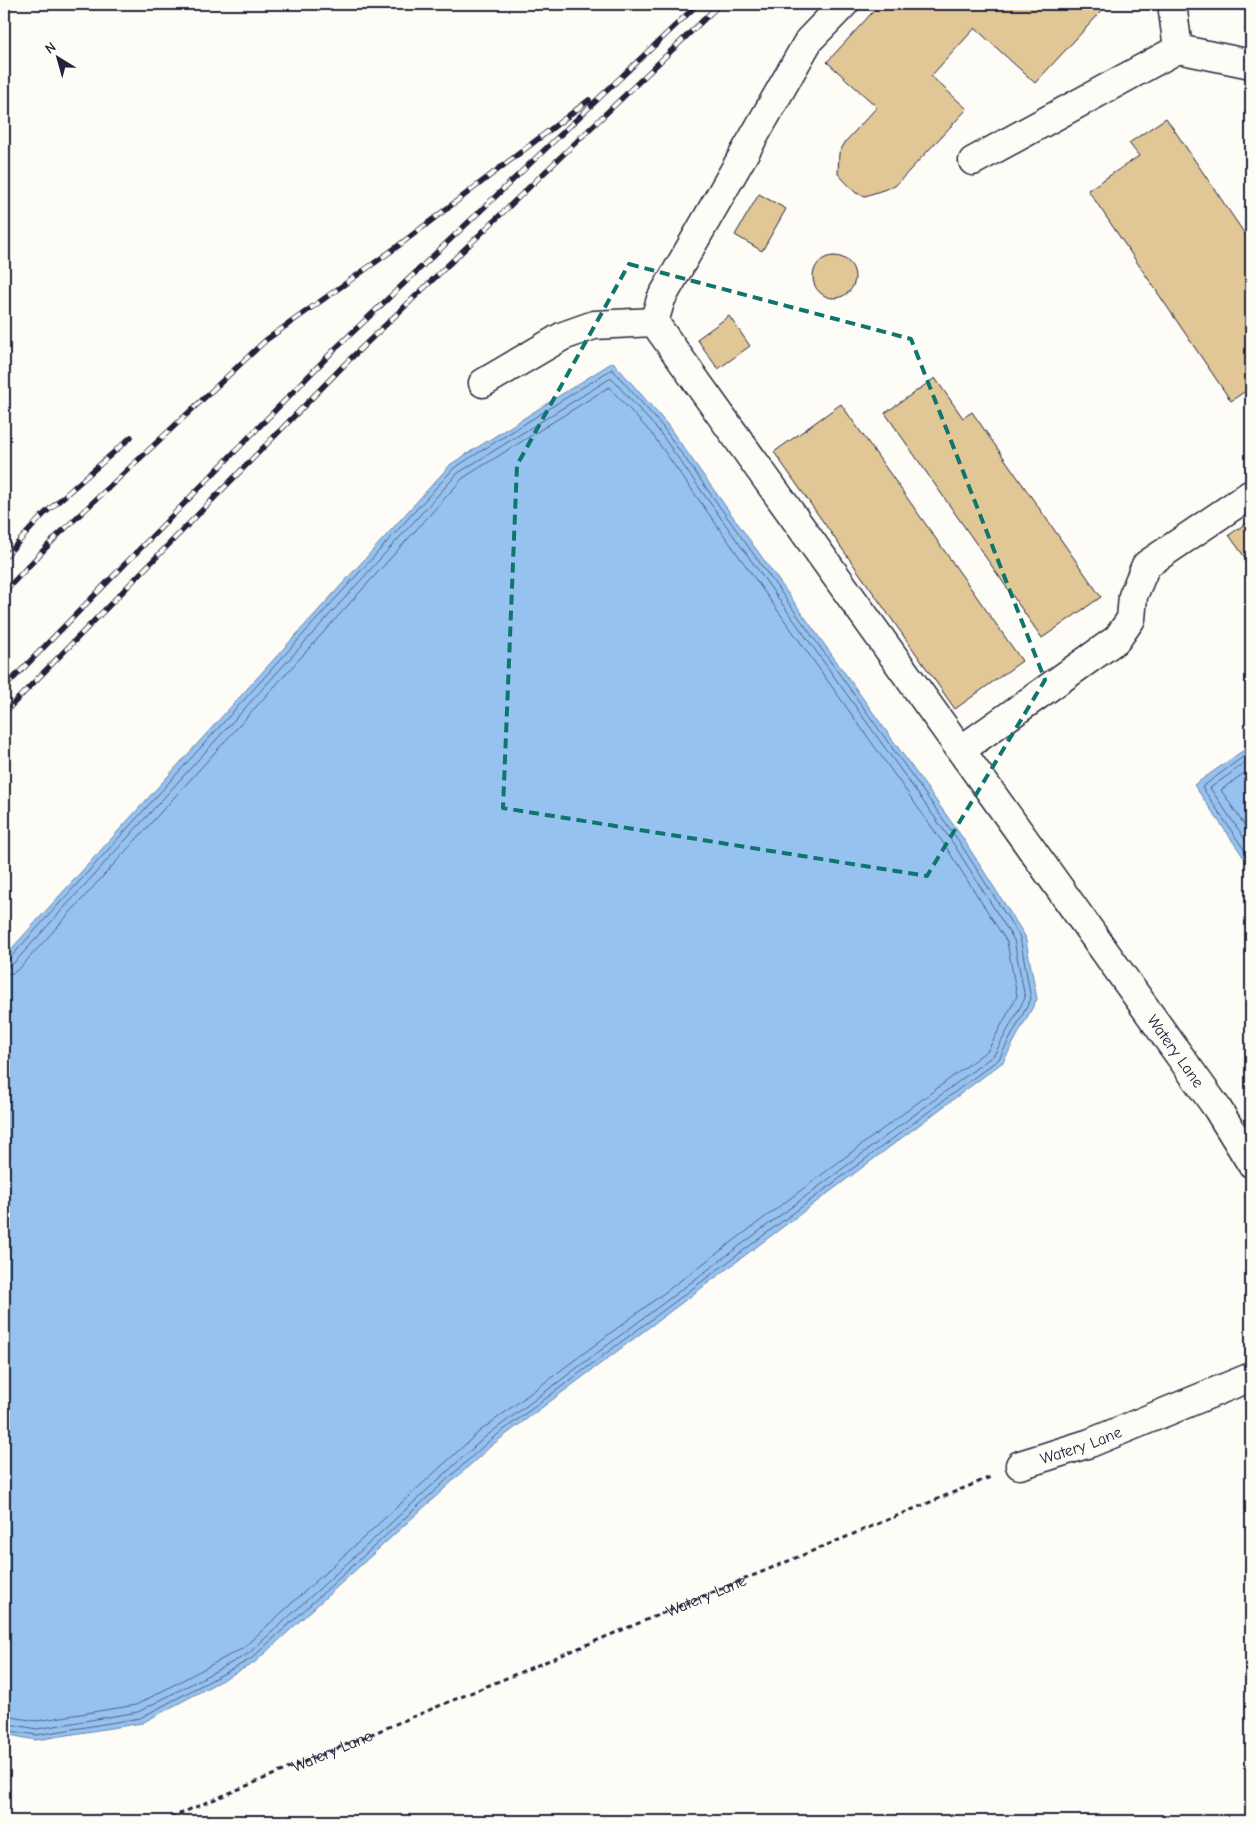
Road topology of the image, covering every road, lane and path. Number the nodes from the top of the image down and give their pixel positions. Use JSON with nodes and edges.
{"nodes":[{"id":1,"x":844,"y":4,"type":"edge"},
{"id":2,"x":1172,"y":4,"type":"edge"},
{"id":3,"x":1178,"y":49,"type":"junction"},
{"id":4,"x":1251,"y":64,"type":"edge"},
{"id":5,"x":973,"y":161,"type":"dead end"},
{"id":6,"x":654,"y":322,"type":"junction"},
{"id":7,"x":483,"y":383,"type":"dead end"},
{"id":8,"x":1251,"y":494,"type":"edge"},
{"id":9,"x":961,"y":750,"type":"junction"},
{"id":10,"x":1251,"y":1163,"type":"edge"},
{"id":11,"x":1251,"y":1377,"type":"edge"},
{"id":12,"x":1020,"y":1465,"type":"joint"},
{"id":13,"x":162,"y":1821,"type":"edge"}],
"edges":[{"from":1,"to":6,"type":"street"},
{"from":2,"to":3,"type":"street"},
{"from":3,"to":4,"type":"street"},
{"from":3,"to":5,"type":"street"},
{"from":6,"to":7,"type":"street"},
{"from":6,"to":9,"type":"street","name":"Watery Lane"},
{"from":8,"to":9,"type":"street"},
{"from":9,"to":10,"type":"street","name":"Watery Lane"},
{"from":11,"to":12,"type":"street","name":"Watery Lane"},
{"from":12,"to":13,"type":"path","name":"Watery Lane"}]}
